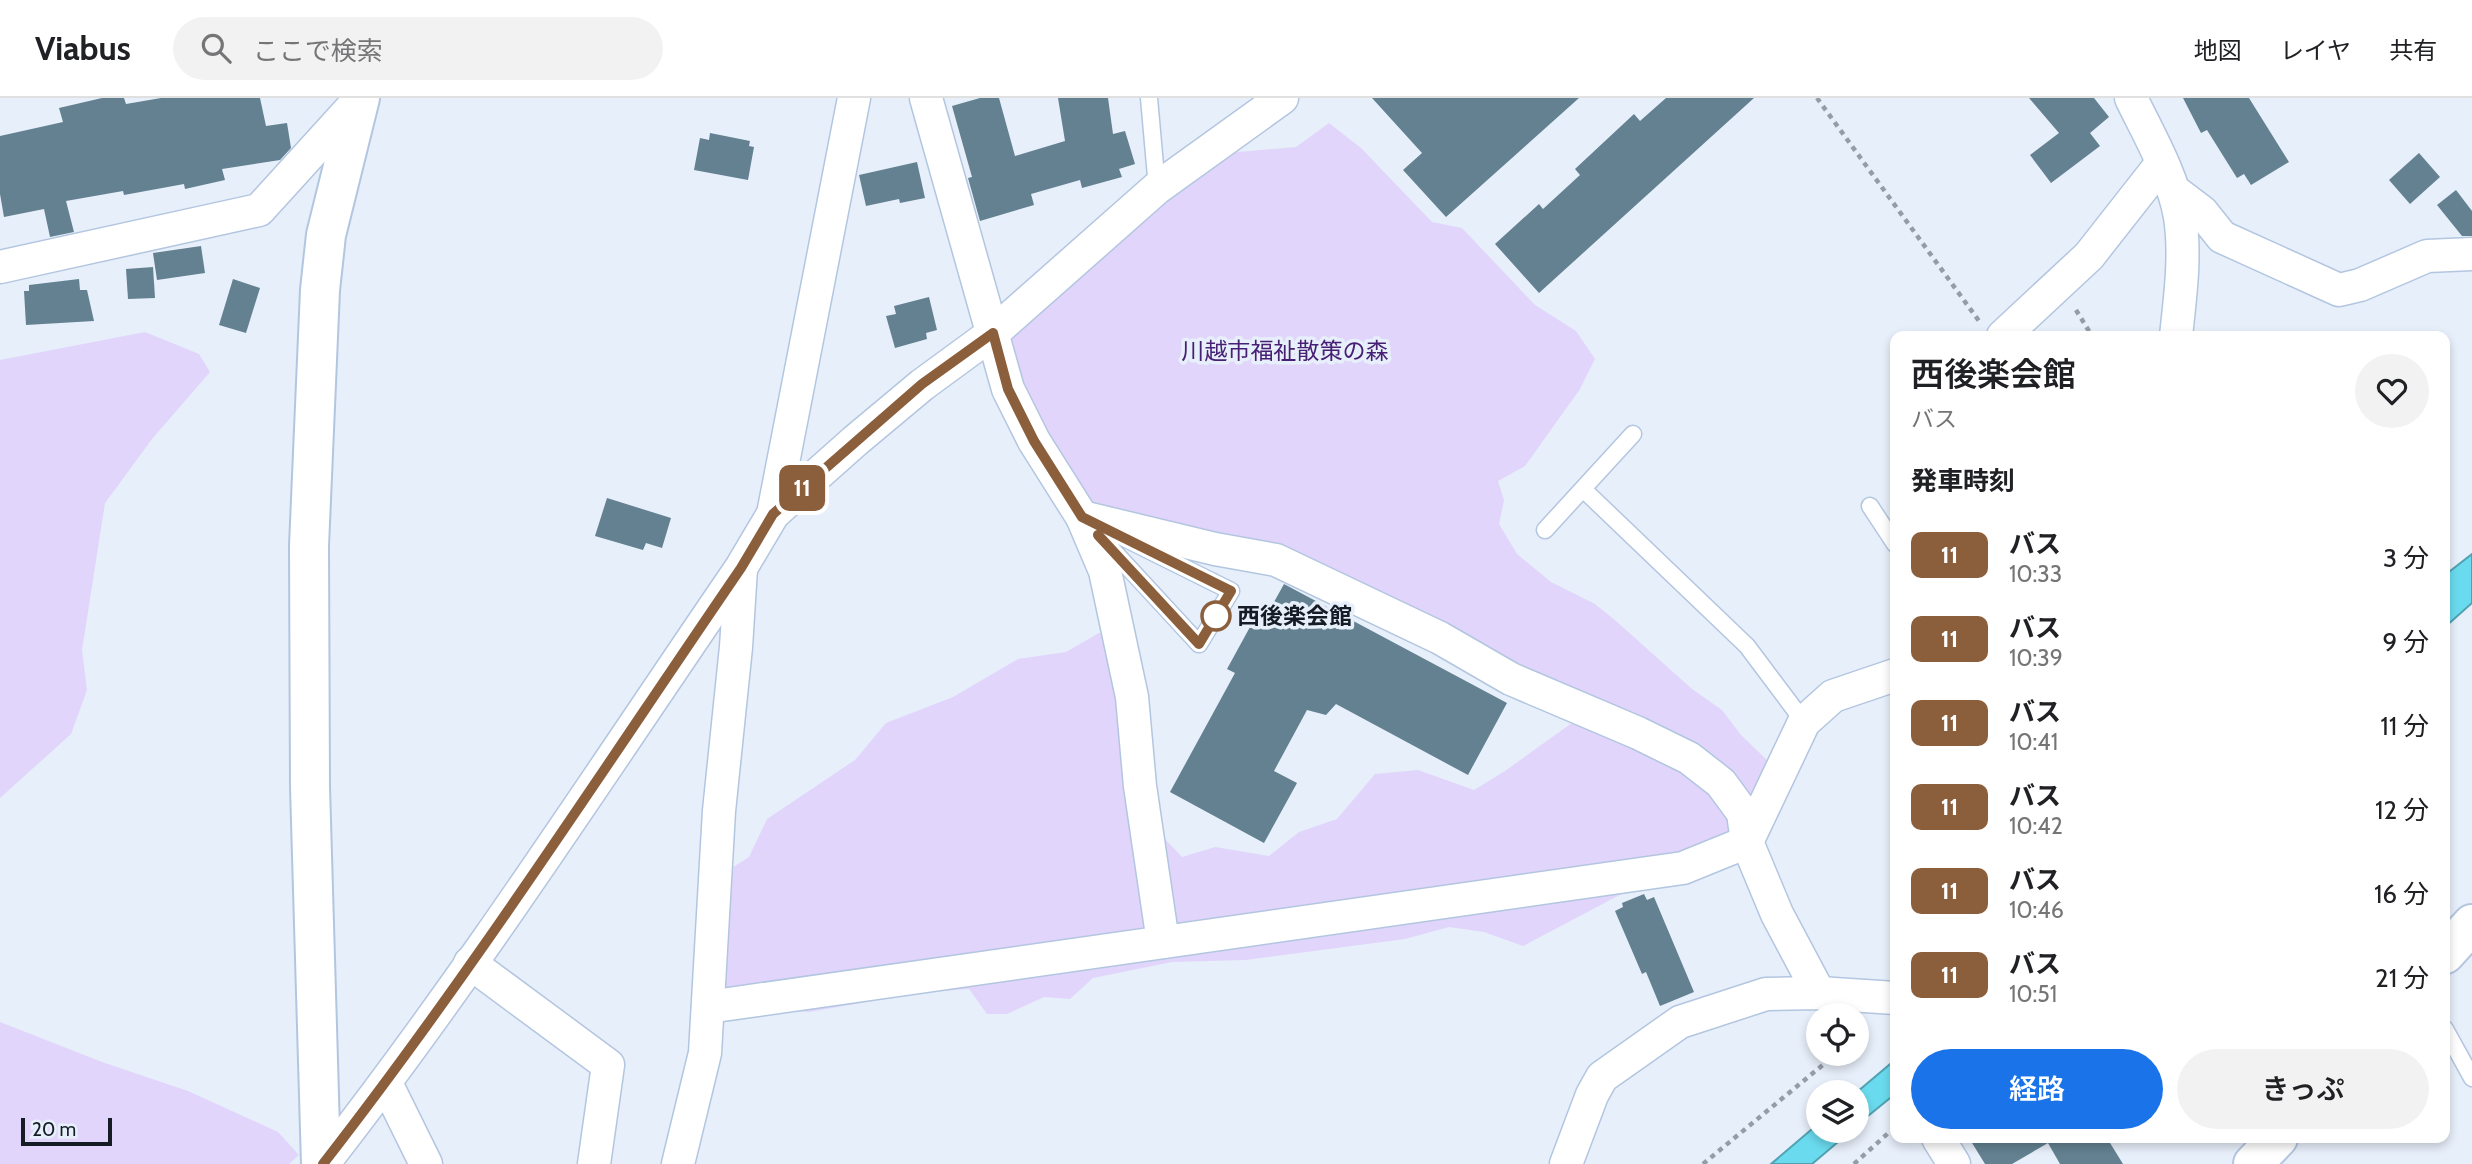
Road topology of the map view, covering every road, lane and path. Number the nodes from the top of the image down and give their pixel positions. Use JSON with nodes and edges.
{"nodes":[{"id":1,"x":854,"y":98,"type":"edge"},
{"id":2,"x":926,"y":98,"type":"edge"},
{"id":3,"x":1149,"y":98,"type":"edge"},
{"id":4,"x":1282,"y":98,"type":"edge"},
{"id":5,"x":1817,"y":98,"type":"edge"},
{"id":6,"x":2131,"y":98,"type":"edge"},
{"id":7,"x":359,"y":99,"type":"edge"},
{"id":8,"x":2167,"y":176,"type":"junction"},
{"id":9,"x":1157,"y":188,"type":"junction"},
{"id":10,"x":2472,"y":254,"type":"edge"},
{"id":11,"x":0,"y":267,"type":"edge"},
{"id":12,"x":1992,"y":330,"type":"edge"},
{"id":13,"x":2176,"y":331,"type":"edge"},
{"id":14,"x":993,"y":333,"type":"junction"},
{"id":15,"x":1633,"y":434,"type":"dead end"},
{"id":16,"x":1583,"y":489,"type":"junction"},
{"id":17,"x":1870,"y":506,"type":"dead end"},
{"id":18,"x":773,"y":514,"type":"junction"},
{"id":19,"x":1082,"y":517,"type":"junction"},
{"id":20,"x":1545,"y":530,"type":"dead end"},
{"id":21,"x":1890,"y":536,"type":"edge"},
{"id":22,"x":741,"y":568,"type":"junction"},
{"id":23,"x":1890,"y":677,"type":"edge"},
{"id":24,"x":1804,"y":722,"type":"junction"},
{"id":25,"x":1746,"y":842,"type":"junction"},
{"id":26,"x":2472,"y":924,"type":"edge"},
{"id":27,"x":1163,"y":942,"type":"junction"},
{"id":28,"x":2450,"y":948,"type":"edge"},
{"id":29,"x":470,"y":963,"type":"junction"},
{"id":30,"x":1819,"y":993,"type":"junction"},
{"id":31,"x":1890,"y":998,"type":"edge"},
{"id":32,"x":708,"y":1007,"type":"junction"},
{"id":33,"x":2450,"y":1038,"type":"edge"},
{"id":34,"x":1821,"y":1066,"type":"edge"},
{"id":35,"x":2472,"y":1079,"type":"edge"},
{"id":36,"x":386,"y":1083,"type":"junction"},
{"id":37,"x":1890,"y":1132,"type":"edge"},
{"id":38,"x":1941,"y":1143,"type":"edge"},
{"id":39,"x":2273,"y":1143,"type":"edge"},
{"id":40,"x":322,"y":1164,"type":"edge"},
{"id":41,"x":426,"y":1164,"type":"edge"},
{"id":42,"x":594,"y":1164,"type":"edge"},
{"id":43,"x":678,"y":1164,"type":"edge"},
{"id":44,"x":1566,"y":1164,"type":"edge"},
{"id":45,"x":1703,"y":1164,"type":"edge"},
{"id":46,"x":1854,"y":1164,"type":"edge"},
{"id":47,"x":1954,"y":1164,"type":"edge"},
{"id":48,"x":2253,"y":1164,"type":"edge"}],
"edges":[{"from":1,"to":18,"type":"street"},
{"from":2,"to":14,"type":"street"},
{"from":3,"to":9,"type":"lane"},
{"from":4,"to":9,"type":"street"},
{"from":5,"to":12,"type":"path"},
{"from":6,"to":8,"type":"street"},
{"from":7,"to":11,"type":"street"},
{"from":7,"to":40,"type":"street"},
{"from":8,"to":10,"type":"street"},
{"from":8,"to":12,"type":"street"},
{"from":8,"to":13,"type":"street"},
{"from":9,"to":14,"type":"street"},
{"from":14,"to":18,"type":"street"},
{"from":14,"to":19,"type":"street"},
{"from":15,"to":16,"type":"lane"},
{"from":16,"to":20,"type":"lane"},
{"from":16,"to":24,"type":"lane"},
{"from":17,"to":21,"type":"lane"},
{"from":18,"to":22,"type":"street"},
{"from":19,"to":19,"type":"lane"},
{"from":19,"to":25,"type":"street"},
{"from":19,"to":27,"type":"street"},
{"from":22,"to":29,"type":"street"},
{"from":22,"to":32,"type":"street"},
{"from":23,"to":24,"type":"street"},
{"from":24,"to":25,"type":"street"},
{"from":25,"to":27,"type":"street"},
{"from":25,"to":30,"type":"street"},
{"from":26,"to":28,"type":"street"},
{"from":27,"to":32,"type":"street"},
{"from":29,"to":36,"type":"street"},
{"from":29,"to":42,"type":"street"},
{"from":30,"to":31,"type":"street"},
{"from":30,"to":44,"type":"street"},
{"from":32,"to":43,"type":"street"},
{"from":33,"to":35,"type":"lane"},
{"from":34,"to":45,"type":"path"},
{"from":36,"to":40,"type":"street"},
{"from":36,"to":41,"type":"street"},
{"from":37,"to":46,"type":"path"},
{"from":38,"to":47,"type":"street"},
{"from":39,"to":48,"type":"street"}]}
